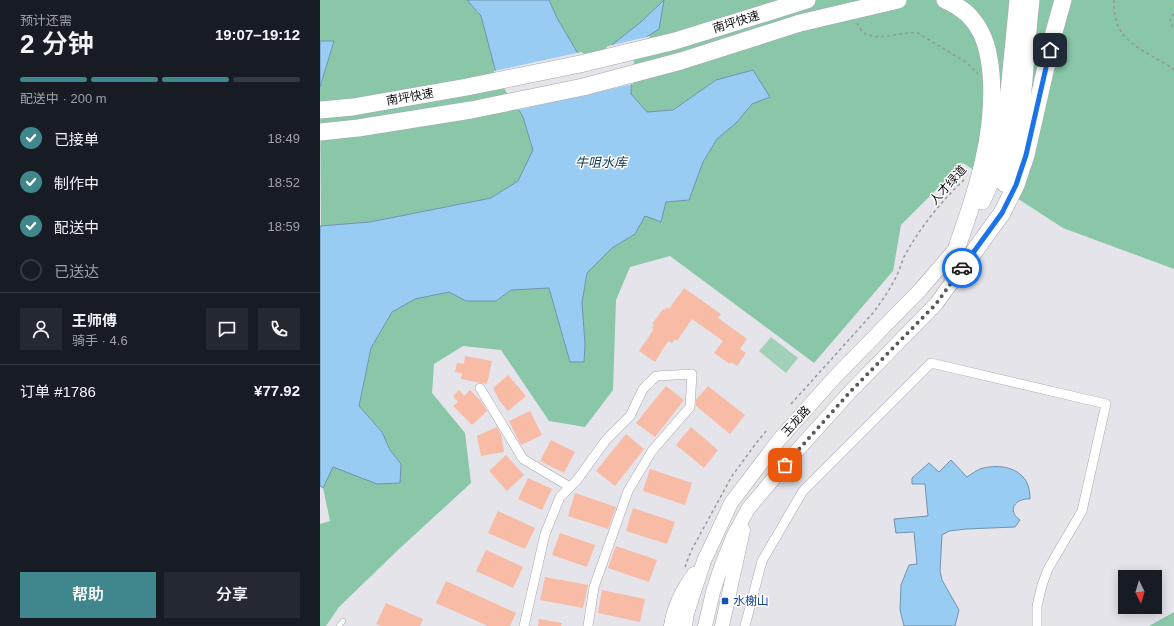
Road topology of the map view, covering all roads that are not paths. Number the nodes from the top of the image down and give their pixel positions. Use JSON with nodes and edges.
{"nodes":[{"id":1,"x":865,"y":0,"type":"edge"},
{"id":2,"x":898,"y":0,"type":"edge"},
{"id":3,"x":945,"y":0,"type":"edge"},
{"id":4,"x":1018,"y":0,"type":"edge"},
{"id":5,"x":1031,"y":0,"type":"edge"},
{"id":6,"x":1063,"y":0,"type":"edge"},
{"id":7,"x":803,"y":1,"type":"edge"},
{"id":8,"x":800,"y":23,"type":"junction"},
{"id":9,"x":1021,"y":38,"type":"junction"},
{"id":10,"x":320,"y":110,"type":"edge"},
{"id":11,"x":320,"y":132,"type":"edge"},
{"id":12,"x":957,"y":247,"type":"junction"},
{"id":13,"x":972,"y":256,"type":"junction"},
{"id":14,"x":480,"y":388,"type":"dead end"},
{"id":15,"x":570,"y":487,"type":"junction"},
{"id":16,"x":748,"y":508,"type":"junction"},
{"id":17,"x":704,"y":560,"type":"junction"},
{"id":18,"x":343,"y":621,"type":"dead end"},
{"id":19,"x":339,"y":626,"type":"edge"},
{"id":20,"x":524,"y":626,"type":"edge"},
{"id":21,"x":588,"y":626,"type":"edge"},
{"id":22,"x":671,"y":626,"type":"edge"},
{"id":23,"x":685,"y":626,"type":"edge"},
{"id":24,"x":705,"y":626,"type":"edge"},
{"id":25,"x":722,"y":626,"type":"edge"},
{"id":26,"x":745,"y":626,"type":"edge"},
{"id":27,"x":1037,"y":626,"type":"edge"}],
"edges":[{"from":1,"to":8,"type":"highway","bridge":true},
{"from":2,"to":8,"type":"highway","bridge":true},
{"from":3,"to":12,"type":"highway"},
{"from":4,"to":9,"type":"highway"},
{"from":5,"to":9,"type":"highway"},
{"from":6,"to":13,"type":"highway"},
{"from":7,"to":10,"type":"highway","name":"南坪快速"},
{"from":8,"to":11,"type":"highway","name":"南坪快速"},
{"from":9,"to":12,"type":"highway"},
{"from":9,"to":13,"type":"highway"},
{"from":12,"to":17,"type":"main road","name":"玉龙路"},
{"from":13,"to":16,"type":"main road","name":"玉龙路"},
{"from":14,"to":15,"type":"street"},
{"from":15,"to":20,"type":"street"},
{"from":15,"to":21,"type":"street"},
{"from":16,"to":24,"type":"main road","name":"玉龙路"},
{"from":16,"to":25,"type":"main road"},
{"from":17,"to":22,"type":"main road"},
{"from":17,"to":23,"type":"main road","name":"玉龙路"},
{"from":18,"to":19,"type":"lane"},
{"from":26,"to":27,"type":"street"}]}
